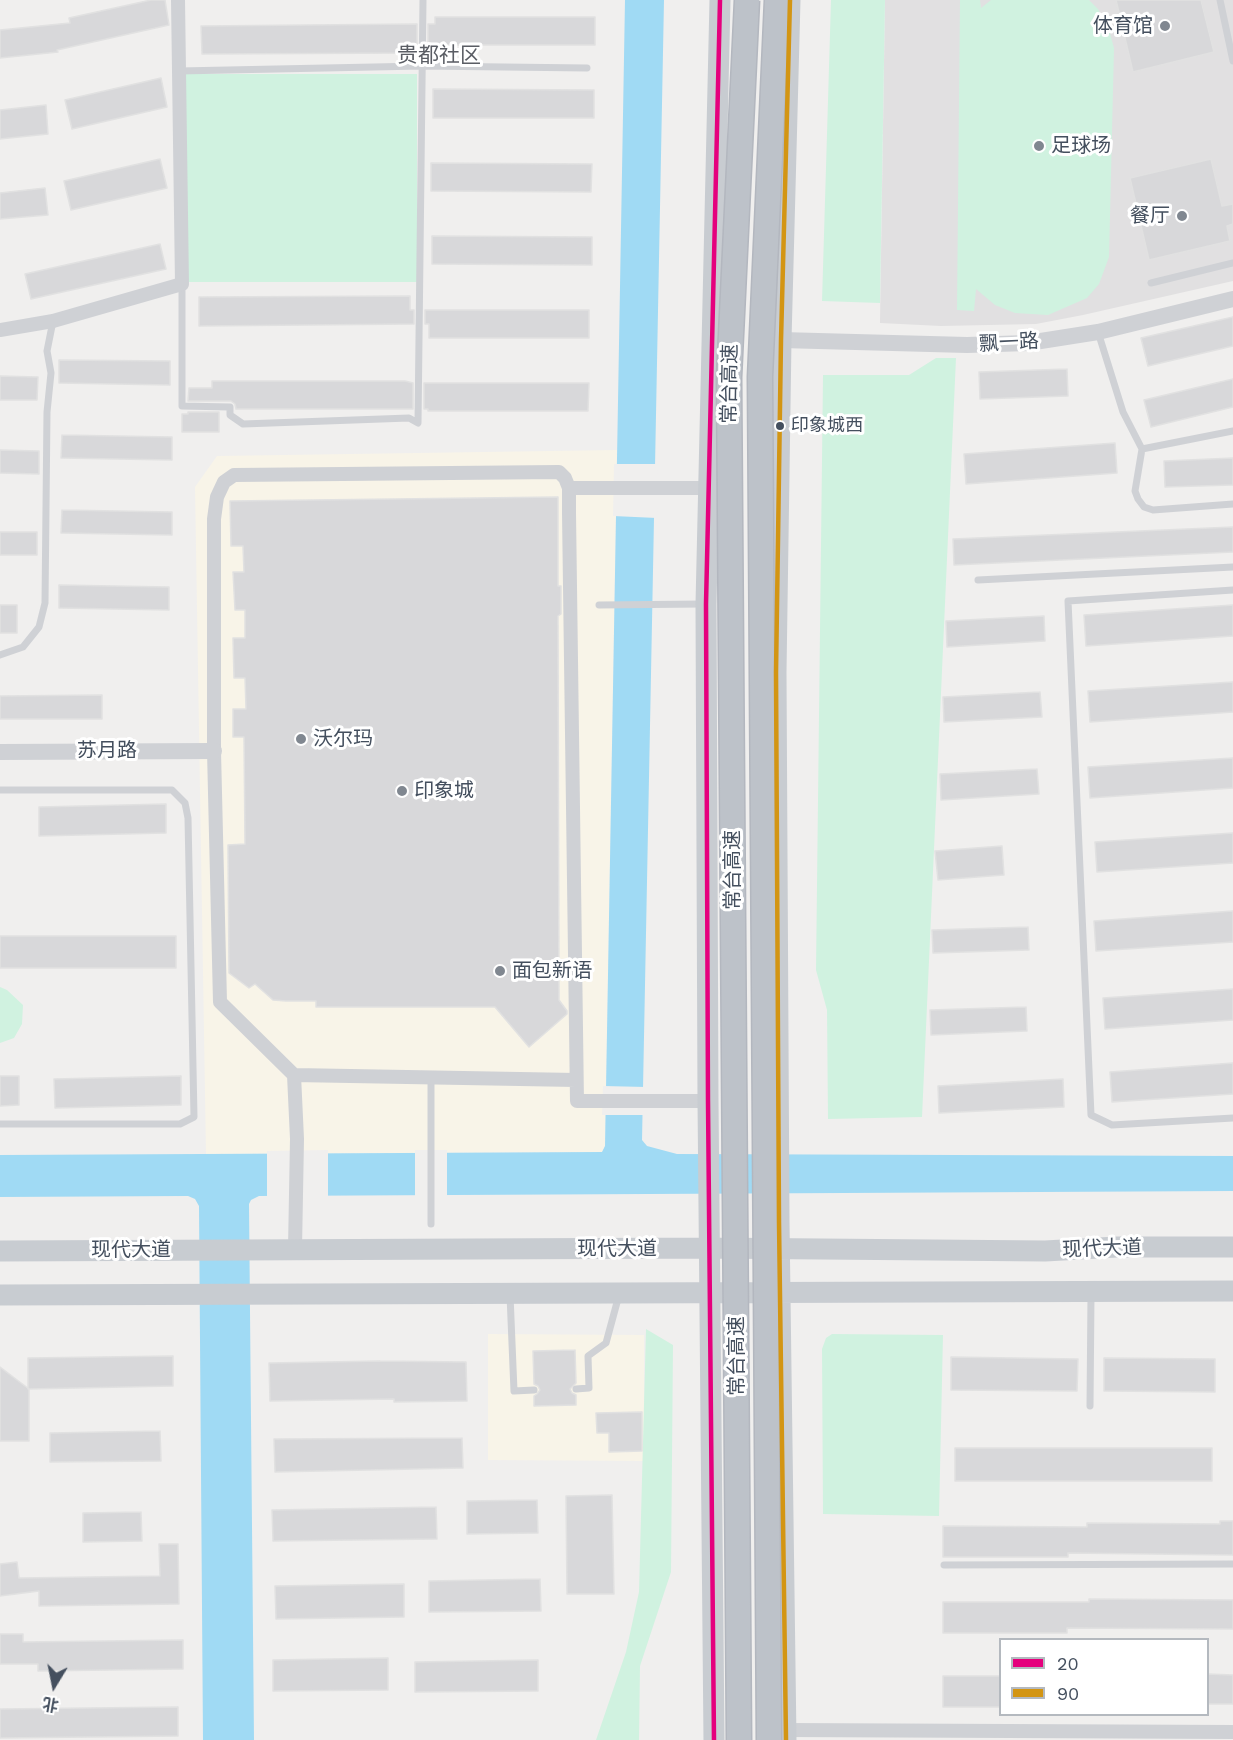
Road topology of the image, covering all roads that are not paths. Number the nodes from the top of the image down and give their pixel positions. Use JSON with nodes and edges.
{"nodes":[{"id":1,"x":178,"y":0,"type":"edge"},
{"id":2,"x":423,"y":0,"type":"edge"},
{"id":3,"x":720,"y":0,"type":"edge"},
{"id":4,"x":747,"y":0,"type":"edge"},
{"id":5,"x":777,"y":0,"type":"edge"},
{"id":6,"x":790,"y":0,"type":"edge"},
{"id":7,"x":1220,"y":0,"type":"edge"},
{"id":8,"x":1230,"y":29,"type":"edge"},
{"id":9,"x":1233,"y":61,"type":"edge"},
{"id":10,"x":422,"y":66,"type":"junction"},
{"id":11,"x":587,"y":68,"type":"dead end"},
{"id":12,"x":179,"y":71,"type":"junction"},
{"id":13,"x":1233,"y":263,"type":"edge"},
{"id":14,"x":1151,"y":283,"type":"dead end"},
{"id":15,"x":182,"y":284,"type":"junction"},
{"id":16,"x":1233,"y":299,"type":"edge"},
{"id":17,"x":53,"y":321,"type":"junction"},
{"id":18,"x":0,"y":330,"type":"edge"},
{"id":19,"x":1098,"y":332,"type":"junction"},
{"id":20,"x":781,"y":340,"type":"junction"},
{"id":21,"x":1233,"y":431,"type":"edge"},
{"id":22,"x":1142,"y":449,"type":"junction"},
{"id":23,"x":569,"y":488,"type":"junction"},
{"id":24,"x":708,"y":488,"type":"junction"},
{"id":25,"x":1233,"y":504,"type":"edge"},
{"id":26,"x":1233,"y":567,"type":"edge"},
{"id":27,"x":978,"y":580,"type":"dead end"},
{"id":28,"x":1233,"y":591,"type":"edge"},
{"id":29,"x":706,"y":604,"type":"junction"},
{"id":30,"x":599,"y":605,"type":"dead end"},
{"id":31,"x":0,"y":655,"type":"edge"},
{"id":32,"x":214,"y":751,"type":"junction"},
{"id":33,"x":0,"y":752,"type":"edge"},
{"id":34,"x":0,"y":790,"type":"edge"},
{"id":35,"x":294,"y":1075,"type":"junction"},
{"id":36,"x":431,"y":1078,"type":"junction"},
{"id":37,"x":576,"y":1080,"type":"junction"},
{"id":38,"x":708,"y":1101,"type":"junction"},
{"id":39,"x":1233,"y":1118,"type":"edge"},
{"id":40,"x":0,"y":1124,"type":"edge"},
{"id":41,"x":431,"y":1224,"type":"dead end"},
{"id":42,"x":1233,"y":1247,"type":"edge"},
{"id":43,"x":709,"y":1248,"type":"junction"},
{"id":44,"x":779,"y":1249,"type":"junction"},
{"id":45,"x":295,"y":1250,"type":"junction"},
{"id":46,"x":0,"y":1251,"type":"edge"},
{"id":47,"x":1233,"y":1291,"type":"edge"},
{"id":48,"x":710,"y":1292,"type":"junction"},
{"id":49,"x":1091,"y":1292,"type":"junction"},
{"id":50,"x":510,"y":1293,"type":"junction"},
{"id":51,"x":619,"y":1293,"type":"junction"},
{"id":52,"x":780,"y":1293,"type":"junction"},
{"id":53,"x":0,"y":1295,"type":"edge"},
{"id":54,"x":576,"y":1389,"type":"dead end"},
{"id":55,"x":534,"y":1390,"type":"dead end"},
{"id":56,"x":1090,"y":1406,"type":"dead end"},
{"id":57,"x":1233,"y":1564,"type":"edge"},
{"id":58,"x":944,"y":1565,"type":"dead end"},
{"id":59,"x":1233,"y":1732,"type":"edge"},
{"id":60,"x":780,"y":1737,"type":"edge"},
{"id":61,"x":714,"y":1740,"type":"edge"},
{"id":62,"x":740,"y":1740,"type":"edge"}],
"edges":[{"from":1,"to":12,"type":"street"},
{"from":2,"to":10,"type":"lane"},
{"from":3,"to":24,"type":"main road"},
{"from":4,"to":62,"type":"highway","name":"常台高速","bridge":true},
{"from":5,"to":60,"type":"highway","name":"常台高速","bridge":true},
{"from":6,"to":20,"type":"main road"},
{"from":7,"to":8,"type":"lane"},
{"from":8,"to":9,"type":"lane"},
{"from":10,"to":11,"type":"lane"},
{"from":10,"to":12,"type":"lane"},
{"from":10,"to":15,"type":"lane"},
{"from":12,"to":15,"type":"street"},
{"from":13,"to":14,"type":"lane"},
{"from":15,"to":17,"type":"street"},
{"from":16,"to":19,"type":"street","name":"飘一路"},
{"from":17,"to":18,"type":"street"},
{"from":17,"to":31,"type":"lane"},
{"from":19,"to":20,"type":"street","name":"飘一路"},
{"from":19,"to":22,"type":"lane"},
{"from":20,"to":44,"type":"main road"},
{"from":21,"to":22,"type":"lane"},
{"from":22,"to":25,"type":"lane"},
{"from":23,"to":24,"type":"street"},
{"from":23,"to":32,"type":"street"},
{"from":23,"to":37,"type":"street"},
{"from":24,"to":29,"type":"main road"},
{"from":26,"to":27,"type":"lane"},
{"from":28,"to":39,"type":"lane"},
{"from":29,"to":30,"type":"lane"},
{"from":29,"to":38,"type":"main road"},
{"from":32,"to":33,"type":"street","name":"苏月路"},
{"from":32,"to":35,"type":"street"},
{"from":34,"to":40,"type":"lane"},
{"from":35,"to":36,"type":"street"},
{"from":35,"to":45,"type":"street"},
{"from":36,"to":37,"type":"street"},
{"from":36,"to":41,"type":"lane"},
{"from":37,"to":38,"type":"street"},
{"from":38,"to":43,"type":"main road"},
{"from":42,"to":44,"type":"main road","name":"现代大道"},
{"from":43,"to":44,"type":"main road","name":"现代大道"},
{"from":43,"to":45,"type":"main road","name":"现代大道"},
{"from":43,"to":48,"type":"main road"},
{"from":44,"to":52,"type":"main road"},
{"from":45,"to":46,"type":"main road","name":"现代大道"},
{"from":47,"to":49,"type":"main road"},
{"from":48,"to":51,"type":"main road"},
{"from":48,"to":52,"type":"main road"},
{"from":48,"to":61,"type":"main road"},
{"from":49,"to":52,"type":"main road"},
{"from":49,"to":56,"type":"lane"},
{"from":50,"to":51,"type":"main road"},
{"from":50,"to":53,"type":"main road"},
{"from":50,"to":55,"type":"lane"},
{"from":51,"to":54,"type":"lane"},
{"from":52,"to":60,"type":"main road"},
{"from":57,"to":58,"type":"lane"},
{"from":59,"to":60,"type":"street"}]}
